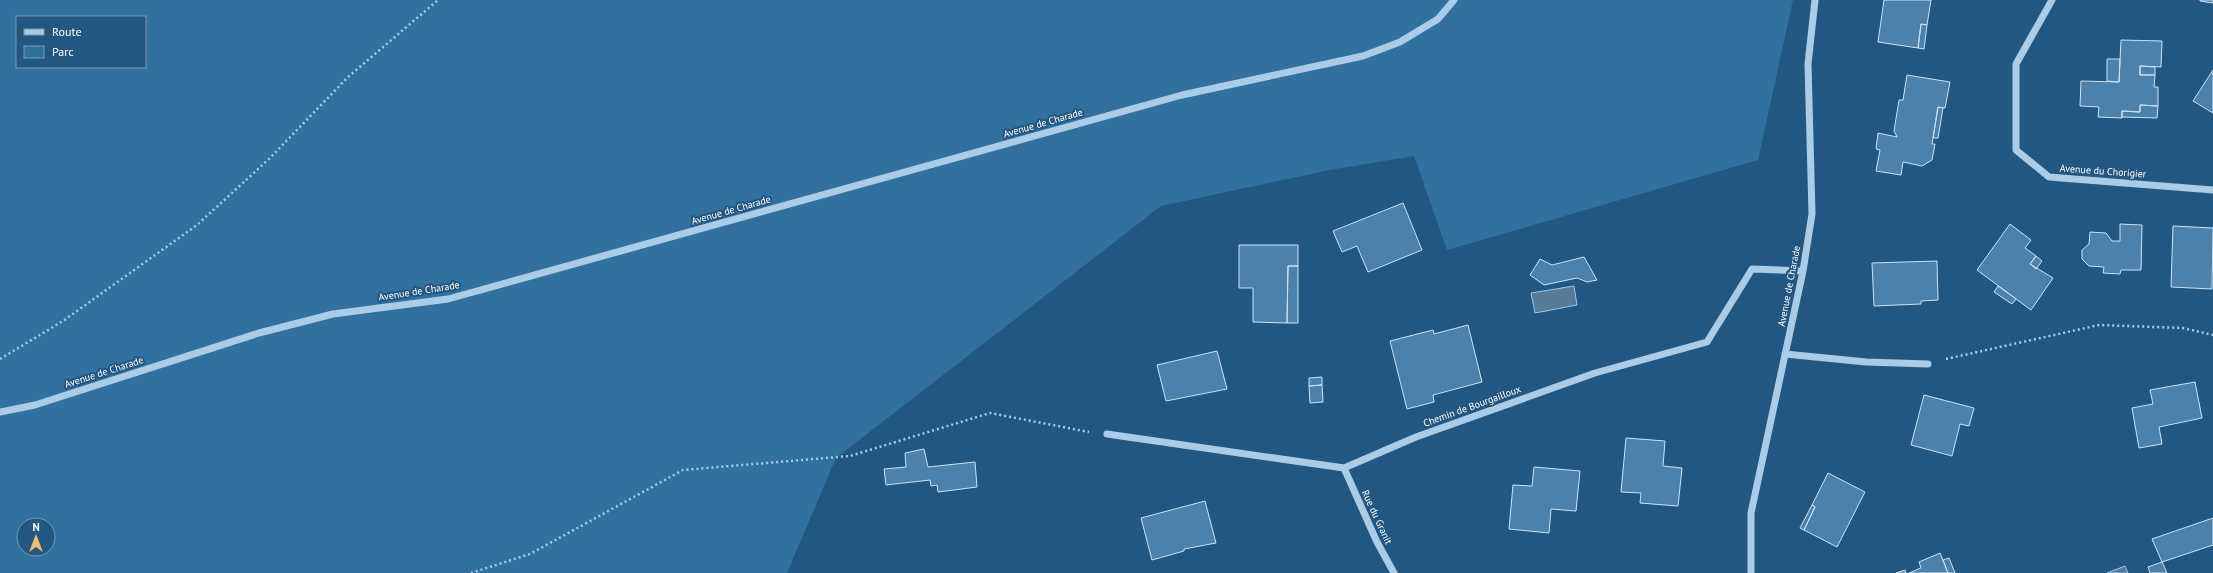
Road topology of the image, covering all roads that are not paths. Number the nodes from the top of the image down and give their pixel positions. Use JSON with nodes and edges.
{"nodes":[{"id":1,"x":1454,"y":0,"type":"edge"},
{"id":2,"x":1815,"y":0,"type":"edge"},
{"id":3,"x":2052,"y":0,"type":"edge"},
{"id":4,"x":2213,"y":190,"type":"edge"},
{"id":5,"x":1803,"y":271,"type":"junction"},
{"id":6,"x":1786,"y":354,"type":"junction"},
{"id":7,"x":1928,"y":364,"type":"road end"},
{"id":8,"x":0,"y":412,"type":"edge"},
{"id":9,"x":1107,"y":434,"type":"road end"},
{"id":10,"x":1344,"y":468,"type":"junction"},
{"id":11,"x":1394,"y":573,"type":"edge"},
{"id":12,"x":1751,"y":573,"type":"edge"}],
"edges":[{"from":1,"to":8,"type":"street","name":"Avenue de Charade"},
{"from":2,"to":5,"type":"street","name":"Avenue de Charade"},
{"from":3,"to":4,"type":"street","name":"Avenue du Chorigier"},
{"from":5,"to":6,"type":"street","name":"Avenue de Charade"},
{"from":5,"to":10,"type":"street","name":"Chemin de Bourgailloux"},
{"from":6,"to":7,"type":"street"},
{"from":6,"to":12,"type":"street","name":"Avenue de Charade"},
{"from":9,"to":10,"type":"street"},
{"from":10,"to":11,"type":"street","name":"Rue du Granit"}]}
